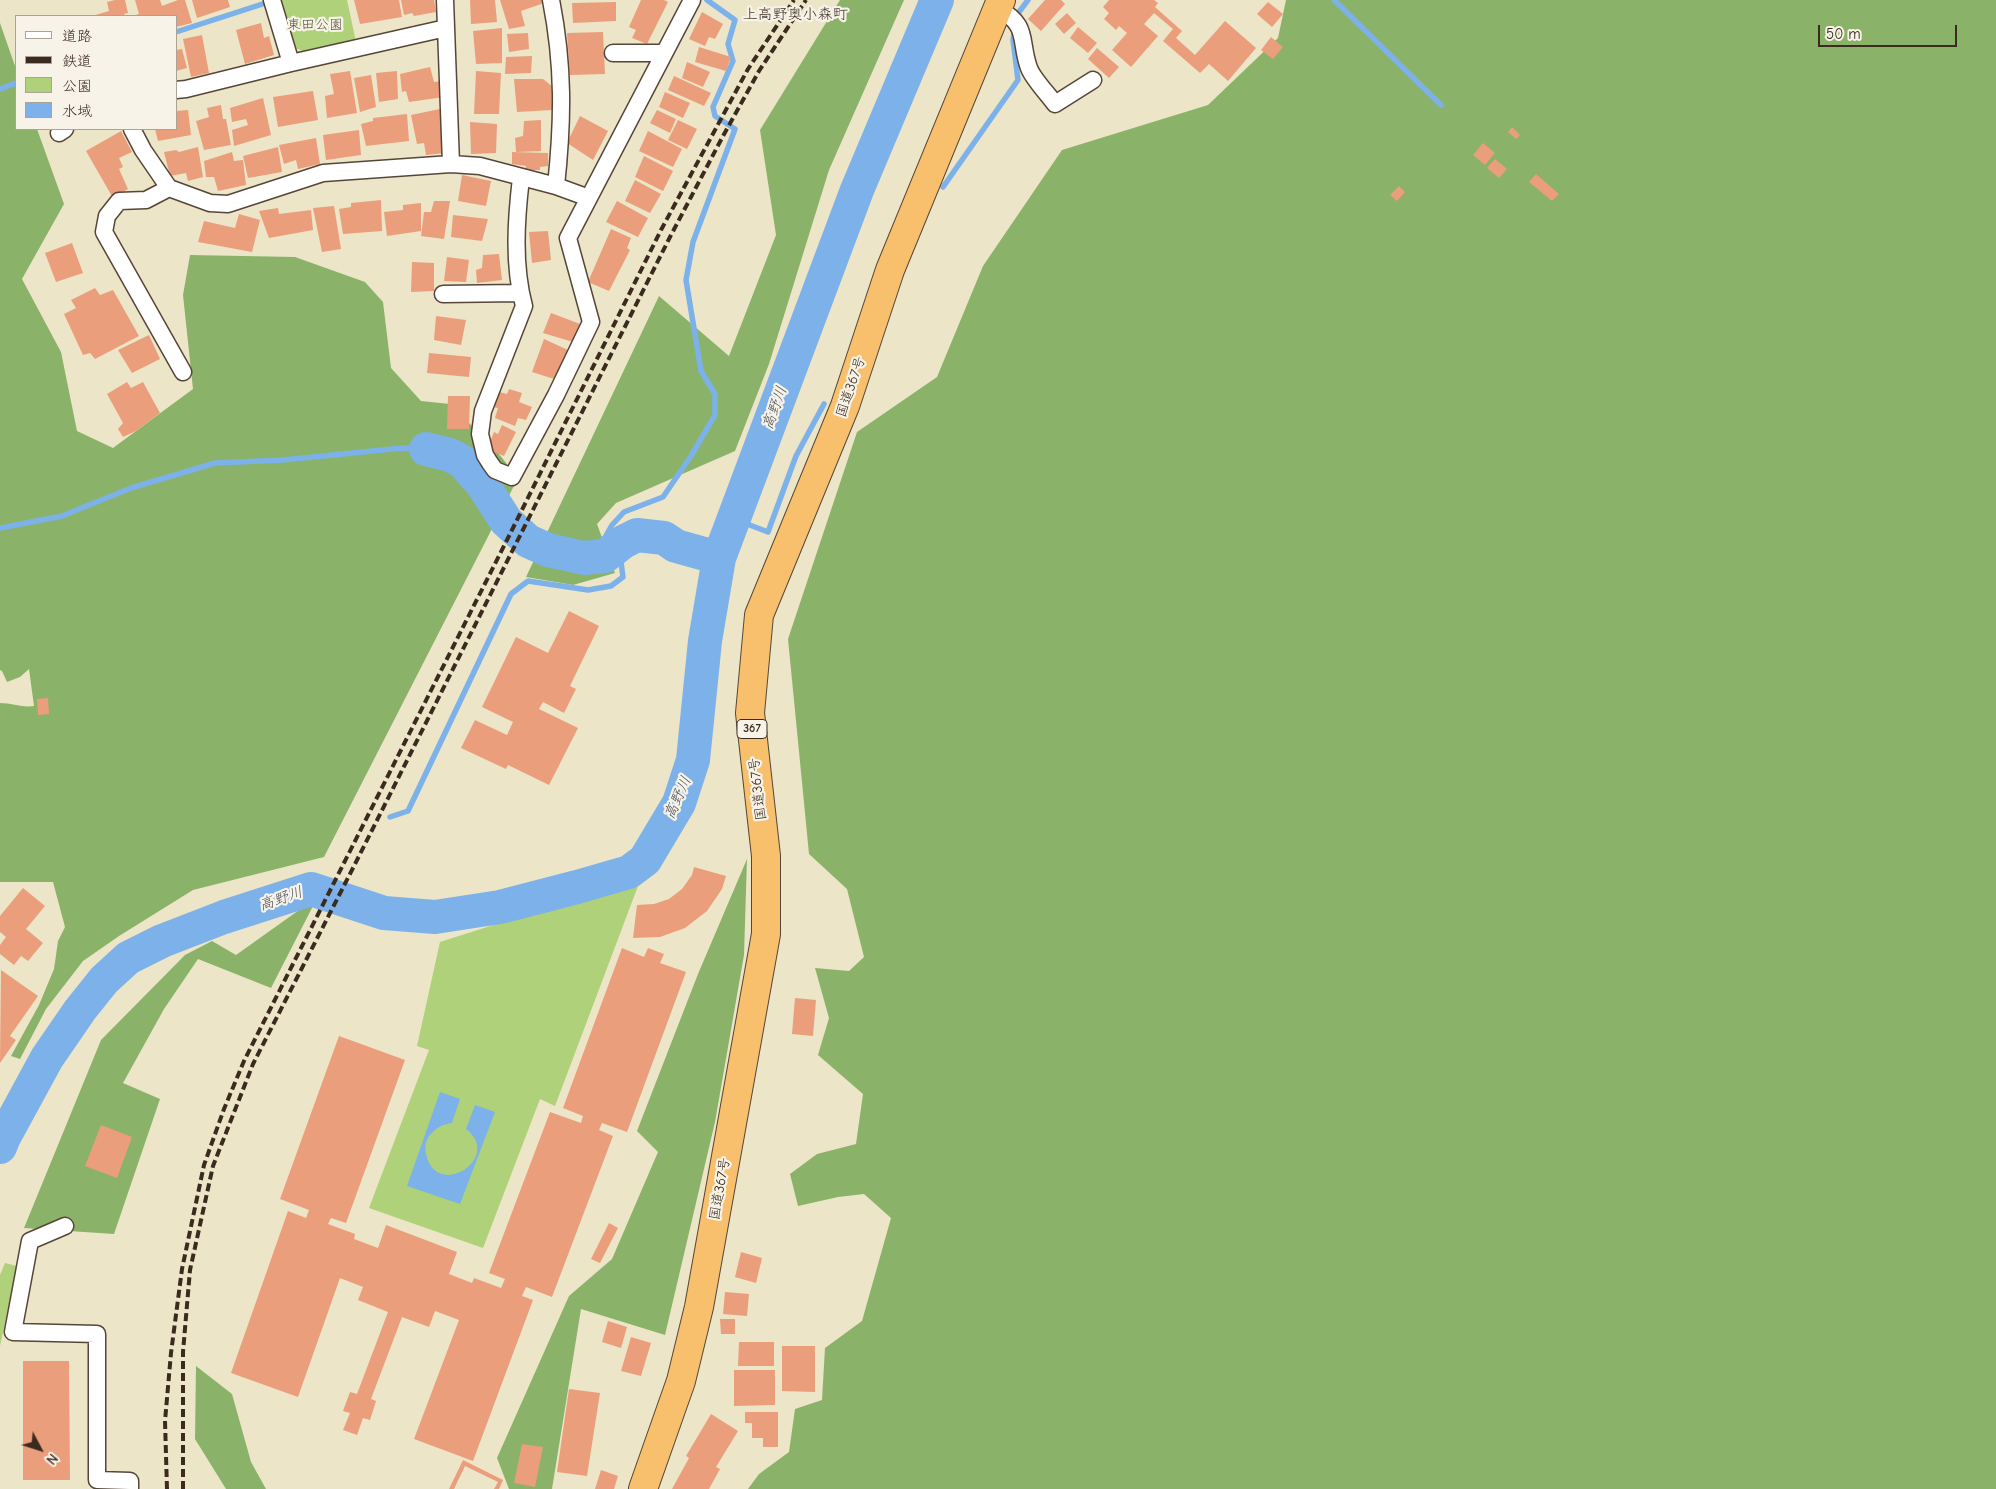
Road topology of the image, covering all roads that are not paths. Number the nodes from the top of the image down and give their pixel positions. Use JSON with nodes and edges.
{"nodes":[{"id":1,"x":445,"y":0,"type":"edge"},
{"id":2,"x":550,"y":0,"type":"edge"},
{"id":3,"x":692,"y":0,"type":"edge"},
{"id":4,"x":999,"y":4,"type":"edge"},
{"id":5,"x":274,"y":6,"type":"edge"},
{"id":6,"x":446,"y":28,"type":"junction"},
{"id":7,"x":613,"y":53,"type":"dead end"},
{"id":8,"x":664,"y":53,"type":"junction"},
{"id":9,"x":291,"y":63,"type":"junction"},
{"id":10,"x":1093,"y":80,"type":"dead end"},
{"id":11,"x":178,"y":90,"type":"edge"},
{"id":12,"x":133,"y":130,"type":"edge"},
{"id":13,"x":452,"y":164,"type":"junction"},
{"id":14,"x":521,"y":178,"type":"junction"},
{"id":15,"x":556,"y":186,"type":"junction"},
{"id":16,"x":169,"y":188,"type":"junction"},
{"id":17,"x":589,"y":198,"type":"junction"},
{"id":18,"x":520,"y":293,"type":"junction"},
{"id":19,"x":443,"y":294,"type":"dead end"},
{"id":20,"x":182,"y":372,"type":"dead end"},
{"id":21,"x":65,"y":1226,"type":"dead end"},
{"id":22,"x":130,"y":1489,"type":"edge"},
{"id":23,"x":643,"y":1489,"type":"edge"}],
"edges":[{"from":1,"to":6,"type":"street"},
{"from":2,"to":15,"type":"street"},
{"from":3,"to":8,"type":"street"},
{"from":4,"to":10,"type":"street"},
{"from":4,"to":23,"type":"highway","name":"国道367号","number":"367"},
{"from":5,"to":9,"type":"street"},
{"from":6,"to":9,"type":"street"},
{"from":6,"to":13,"type":"street"},
{"from":7,"to":8,"type":"street"},
{"from":8,"to":17,"type":"street"},
{"from":9,"to":11,"type":"street"},
{"from":12,"to":16,"type":"street"},
{"from":13,"to":14,"type":"street"},
{"from":13,"to":16,"type":"street"},
{"from":14,"to":15,"type":"street"},
{"from":14,"to":18,"type":"street"},
{"from":15,"to":17,"type":"street"},
{"from":16,"to":20,"type":"street"},
{"from":17,"to":18,"type":"street"},
{"from":18,"to":19,"type":"street"},
{"from":21,"to":22,"type":"street"}]}
